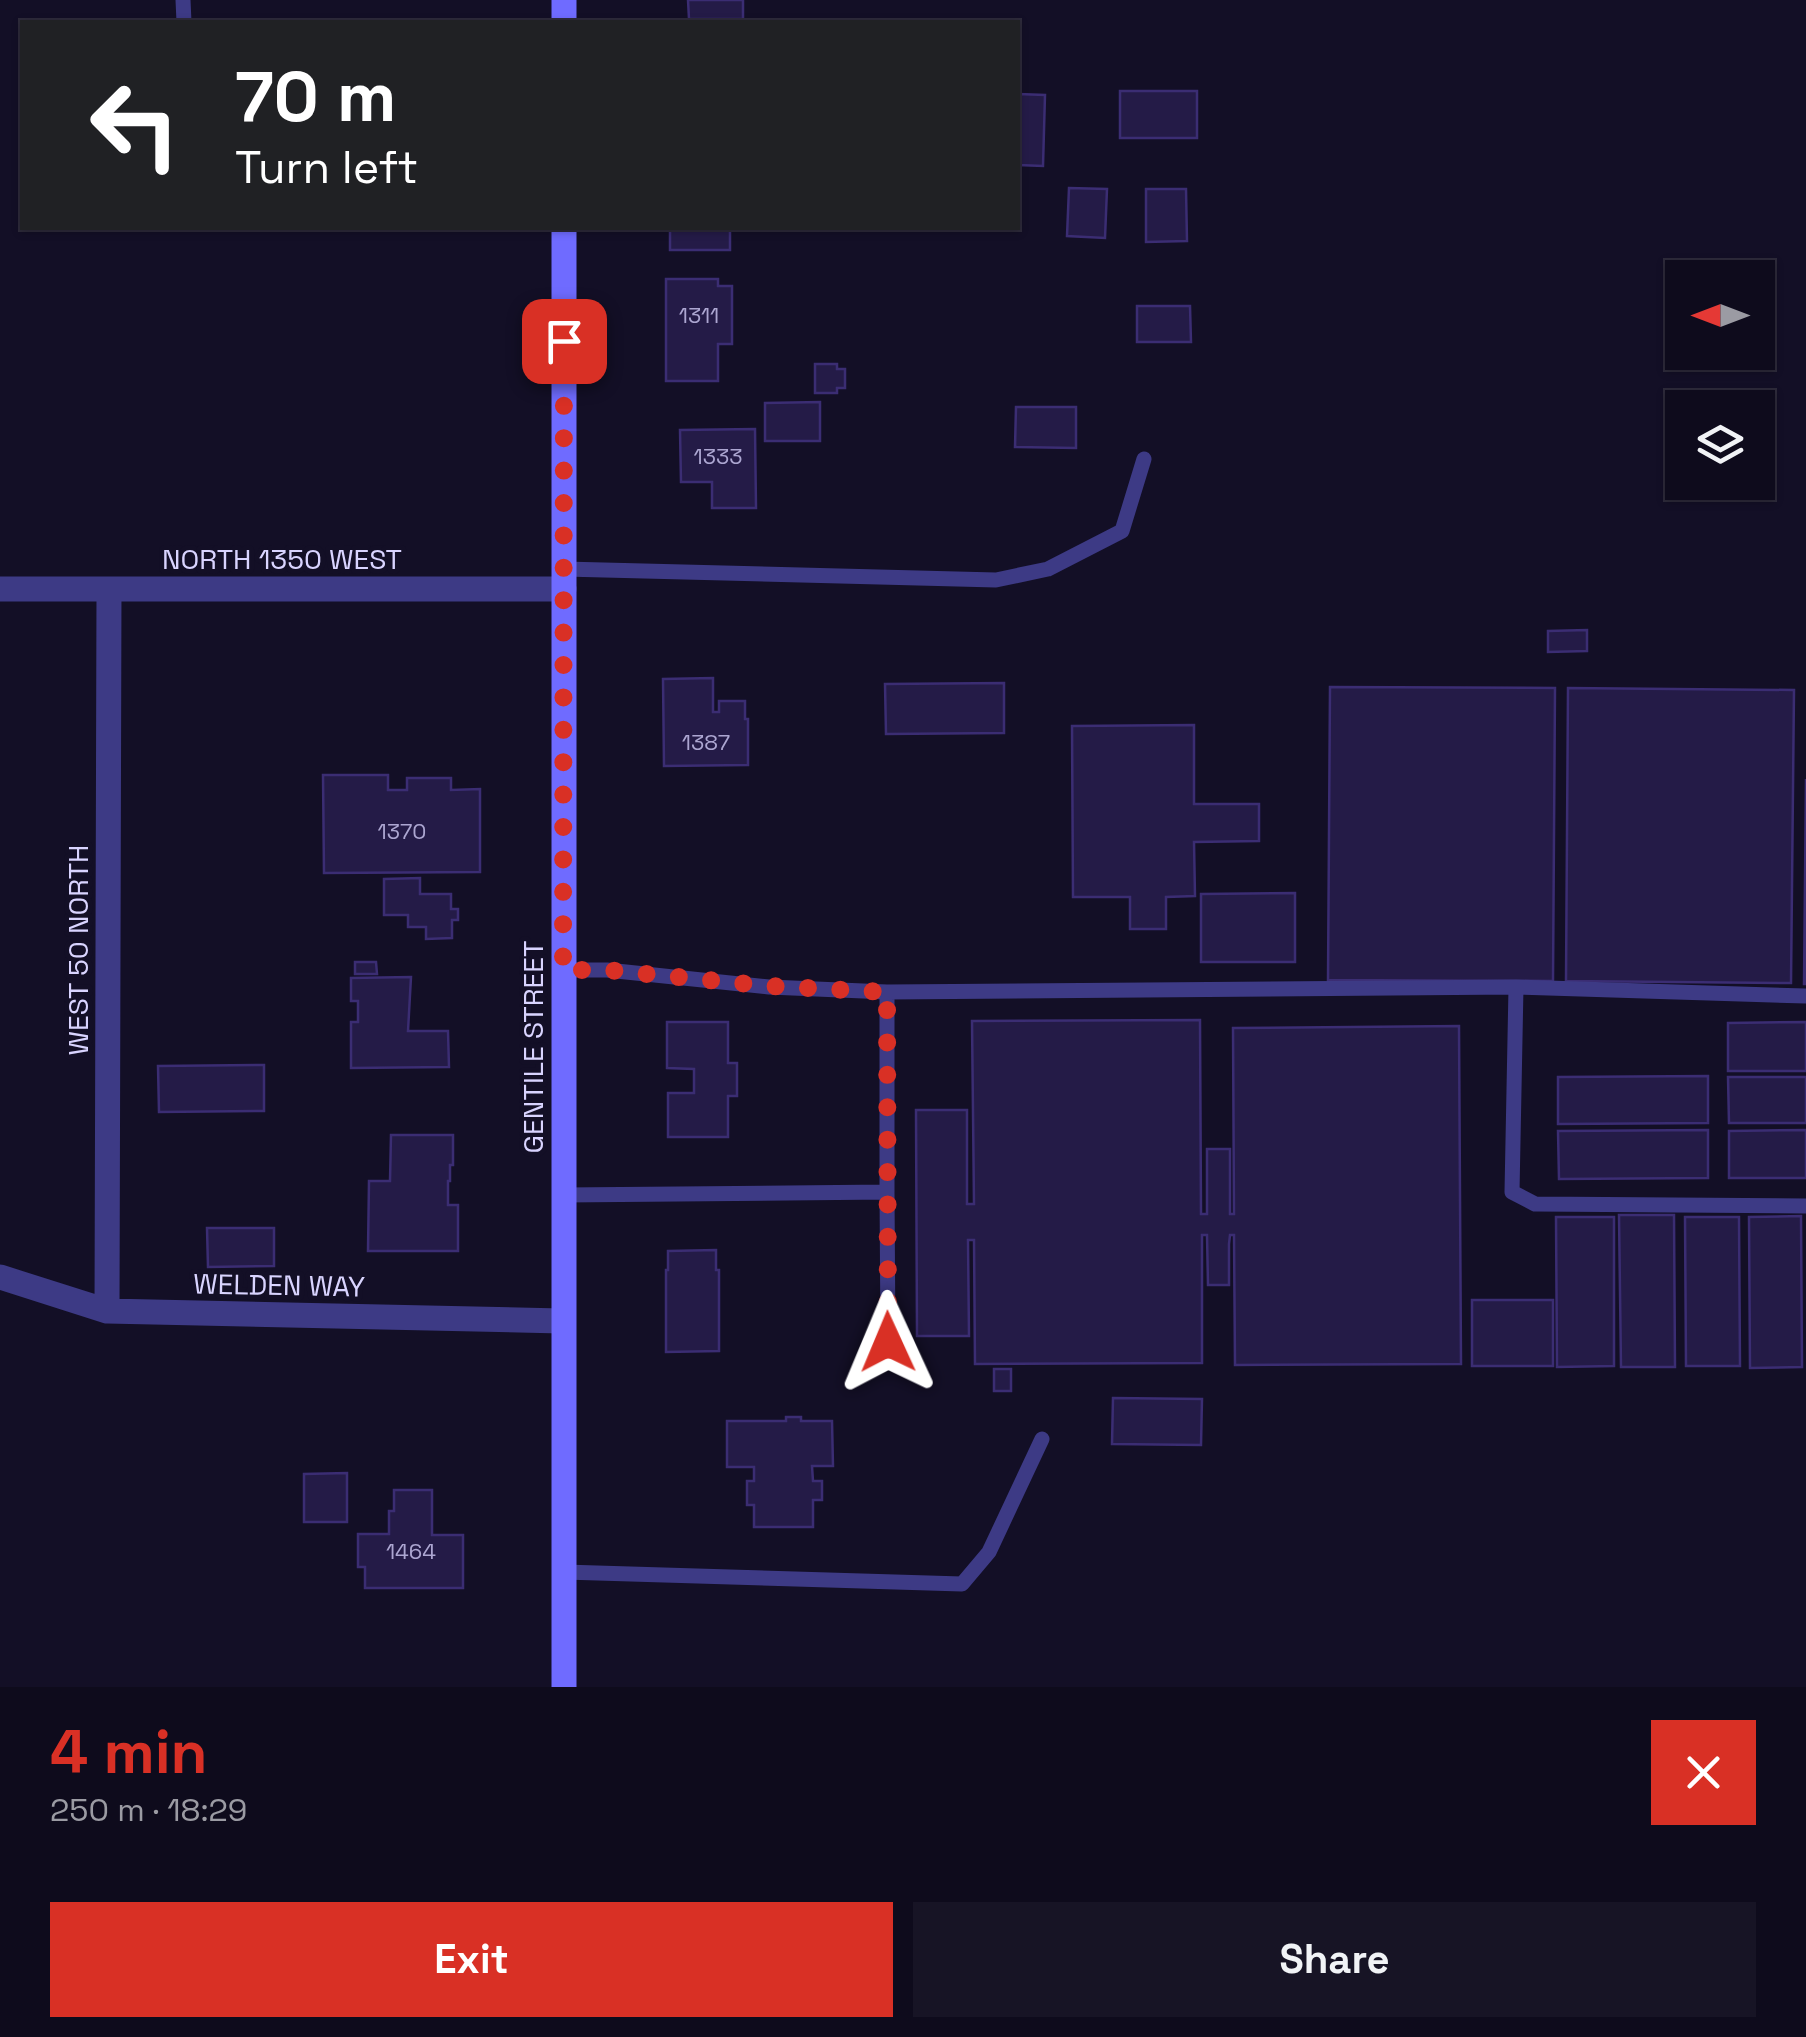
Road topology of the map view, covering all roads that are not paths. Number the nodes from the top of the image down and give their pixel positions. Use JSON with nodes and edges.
{"nodes":[{"id":1,"x":564,"y":230,"type":"edge"},
{"id":2,"x":1144,"y":459,"type":"dead end"},
{"id":3,"x":564,"y":579,"type":"junction"},
{"id":4,"x":109,"y":589,"type":"junction"},
{"id":5,"x":0,"y":590,"type":"edge"},
{"id":6,"x":563,"y":970,"type":"junction"},
{"id":7,"x":1516,"y":988,"type":"junction"},
{"id":8,"x":887,"y":992,"type":"junction"},
{"id":9,"x":1806,"y":996,"type":"edge"},
{"id":10,"x":887,"y":1192,"type":"junction"},
{"id":11,"x":563,"y":1195,"type":"junction"},
{"id":12,"x":1806,"y":1206,"type":"edge"},
{"id":13,"x":0,"y":1277,"type":"edge"},
{"id":14,"x":107,"y":1311,"type":"junction"},
{"id":15,"x":562,"y":1321,"type":"junction"},
{"id":16,"x":888,"y":1342,"type":"dead end"},
{"id":17,"x":1042,"y":1439,"type":"dead end"},
{"id":18,"x":564,"y":1572,"type":"junction"},
{"id":19,"x":564,"y":1687,"type":"edge"}],
"edges":[{"from":1,"to":3,"type":"main road","name":"GENTILE STREET"},
{"from":2,"to":3,"type":"lane"},
{"from":3,"to":4,"type":"street","name":"NORTH 1350 WEST"},
{"from":3,"to":6,"type":"main road","name":"GENTILE STREET"},
{"from":4,"to":5,"type":"street","name":"NORTH 1350 WEST"},
{"from":4,"to":14,"type":"street","name":"WEST 50 NORTH"},
{"from":6,"to":8,"type":"lane"},
{"from":6,"to":11,"type":"main road","name":"GENTILE STREET"},
{"from":7,"to":8,"type":"lane"},
{"from":7,"to":9,"type":"lane"},
{"from":7,"to":12,"type":"lane"},
{"from":8,"to":10,"type":"lane"},
{"from":10,"to":11,"type":"lane"},
{"from":10,"to":16,"type":"lane"},
{"from":11,"to":15,"type":"main road","name":"GENTILE STREET"},
{"from":13,"to":14,"type":"street","name":"WELDEN WAY"},
{"from":14,"to":15,"type":"street","name":"WELDEN WAY"},
{"from":15,"to":18,"type":"main road","name":"GENTILE STREET"},
{"from":17,"to":18,"type":"lane"},
{"from":18,"to":19,"type":"main road","name":"GENTILE STREET"}]}
